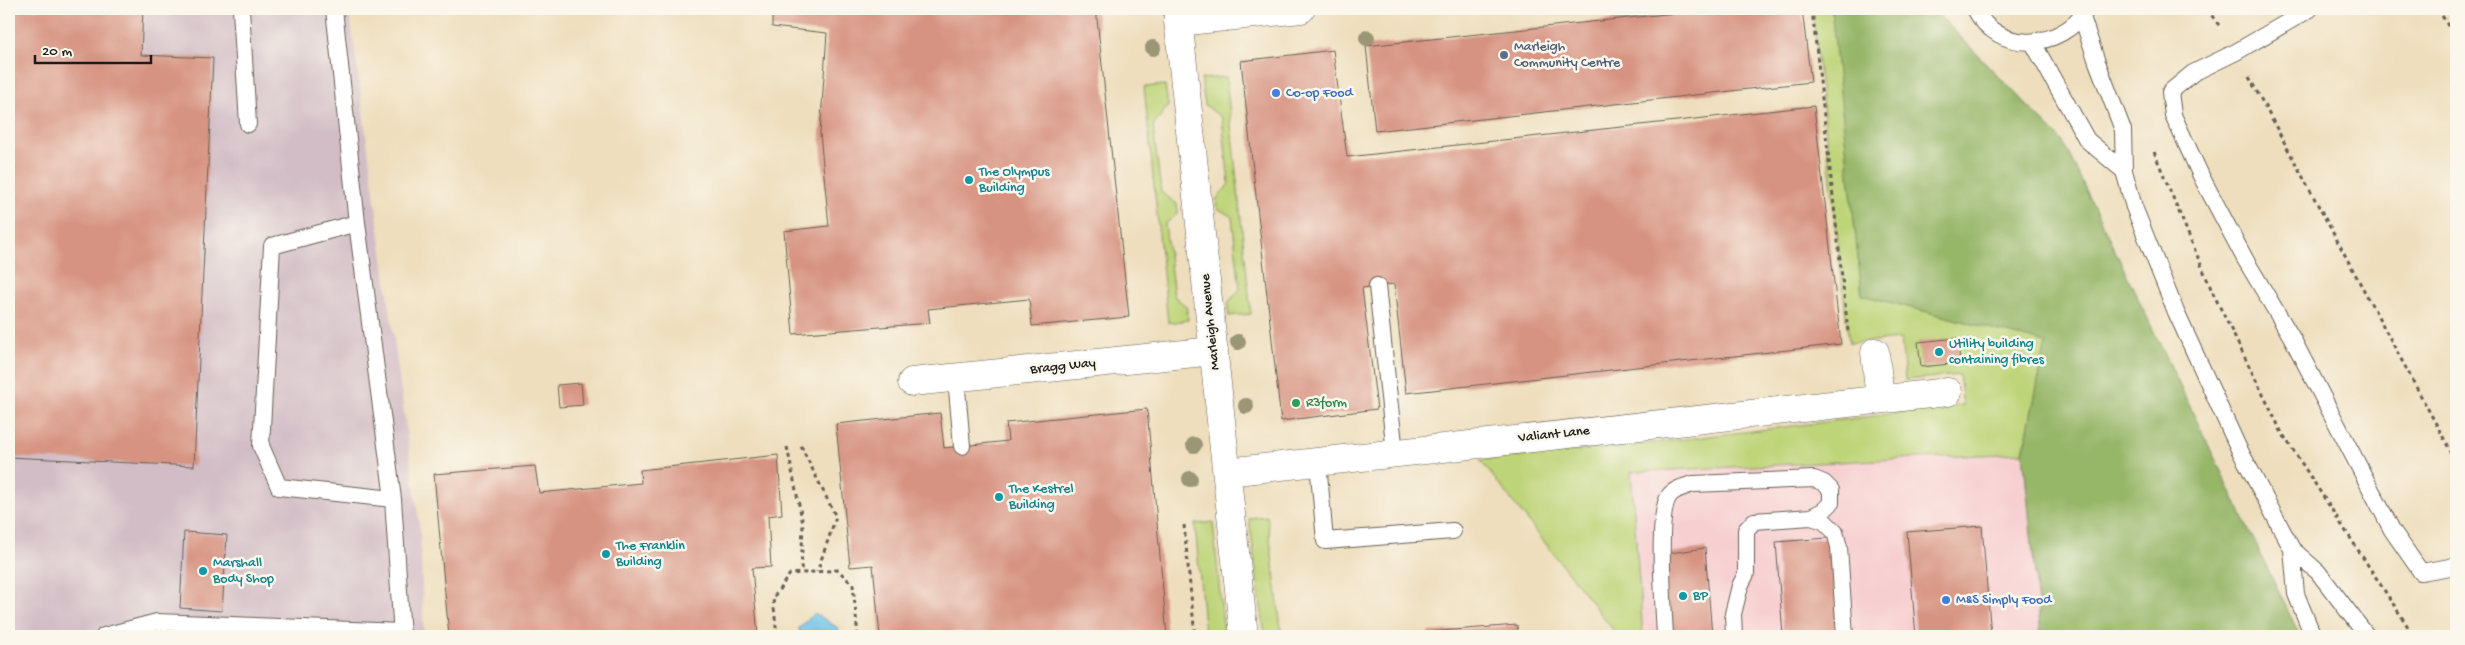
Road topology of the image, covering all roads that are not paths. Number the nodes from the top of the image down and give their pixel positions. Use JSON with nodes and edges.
{"nodes":[{"id":1,"x":241,"y":9,"type":"edge"},
{"id":2,"x":334,"y":9,"type":"edge"},
{"id":3,"x":1301,"y":9,"type":"edge"},
{"id":4,"x":1974,"y":9,"type":"edge"},
{"id":5,"x":2310,"y":9,"type":"edge"},
{"id":6,"x":2084,"y":13,"type":"edge"},
{"id":7,"x":1177,"y":15,"type":"edge"},
{"id":8,"x":2033,"y":43,"type":"junction"},
{"id":9,"x":248,"y":124,"type":"dead end"},
{"id":10,"x":2124,"y":170,"type":"junction"},
{"id":11,"x":357,"y":223,"type":"junction"},
{"id":12,"x":1377,"y":286,"type":"dead end"},
{"id":13,"x":1214,"y":351,"type":"junction"},
{"id":14,"x":1875,"y":352,"type":"dead end"},
{"id":15,"x":956,"y":378,"type":"junction"},
{"id":16,"x":912,"y":382,"type":"dead end"},
{"id":17,"x":1948,"y":392,"type":"dead end"},
{"id":18,"x":1880,"y":399,"type":"junction"},
{"id":19,"x":962,"y":446,"type":"dead end"},
{"id":20,"x":1395,"y":453,"type":"junction"},
{"id":21,"x":1318,"y":462,"type":"junction"},
{"id":22,"x":1227,"y":472,"type":"junction"},
{"id":23,"x":393,"y":499,"type":"junction"},
{"id":24,"x":1811,"y":517,"type":"junction"},
{"id":25,"x":1453,"y":531,"type":"dead end"},
{"id":26,"x":2292,"y":549,"type":"junction"},
{"id":27,"x":2456,"y":566,"type":"edge"},
{"id":28,"x":402,"y":634,"type":"edge"},
{"id":29,"x":104,"y":636,"type":"edge"},
{"id":30,"x":1244,"y":636,"type":"edge"},
{"id":31,"x":1665,"y":636,"type":"edge"},
{"id":32,"x":1734,"y":636,"type":"edge"},
{"id":33,"x":1845,"y":636,"type":"edge"},
{"id":34,"x":2313,"y":636,"type":"edge"},
{"id":35,"x":2367,"y":636,"type":"edge"}],
"edges":[{"from":1,"to":9,"type":"lane"},
{"from":2,"to":11,"type":"lane"},
{"from":3,"to":7,"type":"street"},
{"from":4,"to":8,"type":"lane"},
{"from":5,"to":27,"type":"lane"},
{"from":6,"to":8,"type":"lane"},
{"from":6,"to":10,"type":"lane"},
{"from":7,"to":13,"type":"street","name":"Marleigh Avenue"},
{"from":8,"to":10,"type":"lane"},
{"from":10,"to":26,"type":"lane"},
{"from":11,"to":23,"type":"lane"},
{"from":11,"to":23,"type":"lane"},
{"from":12,"to":20,"type":"lane"},
{"from":13,"to":15,"type":"street","name":"Bragg Way"},
{"from":13,"to":22,"type":"street","name":"Marleigh Avenue"},
{"from":14,"to":18,"type":"street"},
{"from":15,"to":16,"type":"street","name":"Bragg Way"},
{"from":15,"to":19,"type":"lane"},
{"from":17,"to":18,"type":"street","name":"Valiant Lane"},
{"from":18,"to":20,"type":"street","name":"Valiant Lane"},
{"from":20,"to":21,"type":"street","name":"Valiant Lane"},
{"from":21,"to":22,"type":"street","name":"Valiant Lane"},
{"from":21,"to":25,"type":"lane"},
{"from":22,"to":30,"type":"street","name":"Marleigh Avenue"},
{"from":23,"to":28,"type":"lane"},
{"from":24,"to":31,"type":"lane"},
{"from":24,"to":32,"type":"lane"},
{"from":24,"to":33,"type":"lane"},
{"from":26,"to":34,"type":"lane"},
{"from":26,"to":35,"type":"lane"},
{"from":28,"to":29,"type":"lane"}]}
